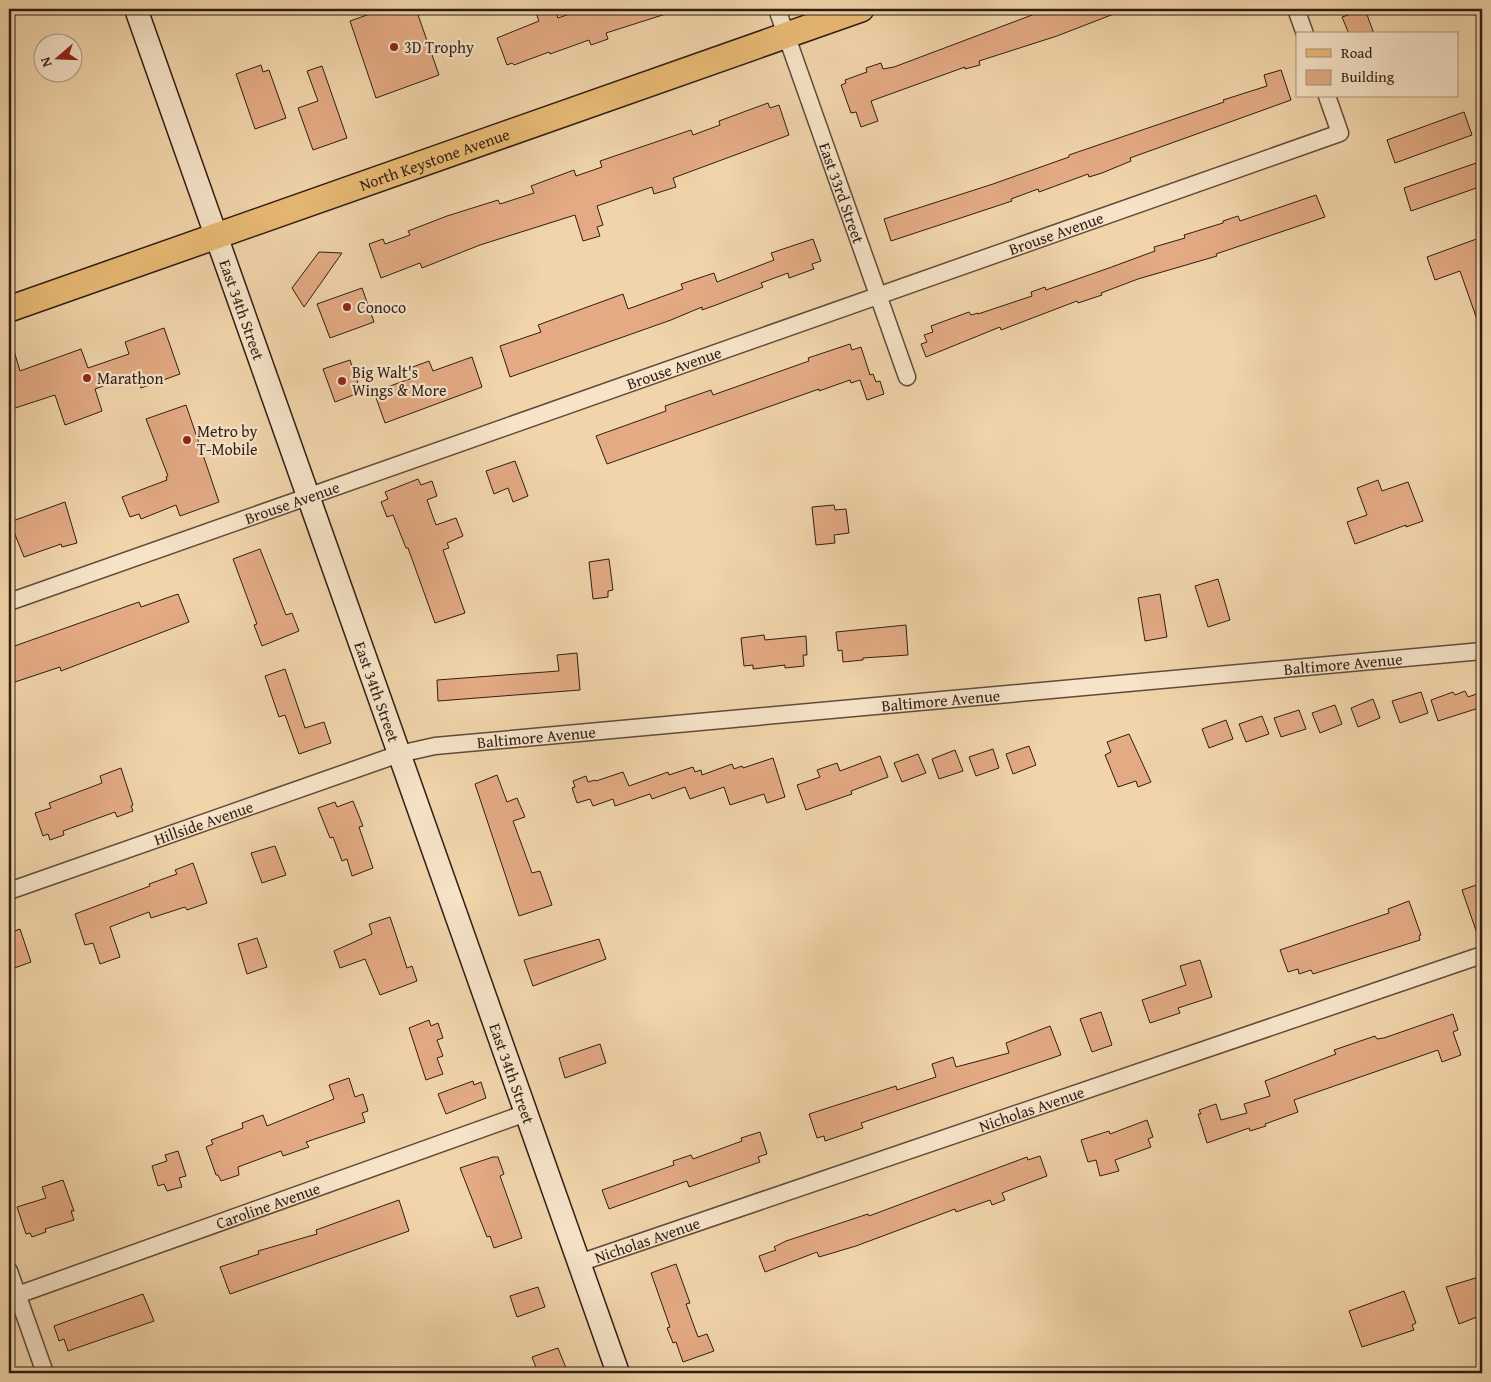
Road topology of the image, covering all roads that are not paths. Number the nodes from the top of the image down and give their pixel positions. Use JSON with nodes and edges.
{"nodes":[{"id":1,"x":136,"y":9,"type":"edge"},
{"id":2,"x":777,"y":9,"type":"edge"},
{"id":3,"x":861,"y":9,"type":"edge"},
{"id":4,"x":1296,"y":9,"type":"edge"},
{"id":5,"x":1304,"y":32,"type":"edge"},
{"id":6,"x":786,"y":35,"type":"junction"},
{"id":7,"x":1328,"y":98,"type":"edge"},
{"id":8,"x":216,"y":236,"type":"junction"},
{"id":9,"x":878,"y":296,"type":"junction"},
{"id":10,"x":9,"y":309,"type":"edge"},
{"id":11,"x":907,"y":376,"type":"dead end"},
{"id":12,"x":308,"y":497,"type":"junction"},
{"id":13,"x":9,"y":602,"type":"edge"},
{"id":14,"x":1482,"y":651,"type":"edge"},
{"id":15,"x":399,"y":754,"type":"junction"},
{"id":16,"x":9,"y":892,"type":"edge"},
{"id":17,"x":1482,"y":955,"type":"edge"},
{"id":18,"x":526,"y":1113,"type":"junction"},
{"id":19,"x":579,"y":1263,"type":"junction"},
{"id":20,"x":9,"y":1271,"type":"edge"},
{"id":21,"x":13,"y":1296,"type":"edge"},
{"id":22,"x":45,"y":1373,"type":"edge"},
{"id":23,"x":618,"y":1373,"type":"edge"}],
"edges":[{"from":1,"to":8,"type":"main road","name":"East 34th Street"},
{"from":2,"to":6,"type":"street","name":"East 33rd Street"},
{"from":3,"to":6,"type":"main road","name":"North Keystone Avenue"},
{"from":4,"to":5,"type":"street"},
{"from":6,"to":8,"type":"main road","name":"North Keystone Avenue"},
{"from":6,"to":9,"type":"street","name":"East 33rd Street"},
{"from":7,"to":9,"type":"street","name":"Brouse Avenue"},
{"from":8,"to":10,"type":"main road","name":"North Keystone Avenue"},
{"from":8,"to":12,"type":"main road","name":"East 34th Street"},
{"from":9,"to":11,"type":"street","name":"East 33rd Street"},
{"from":9,"to":12,"type":"street","name":"Brouse Avenue"},
{"from":12,"to":13,"type":"street","name":"Brouse Avenue"},
{"from":12,"to":15,"type":"main road","name":"East 34th Street"},
{"from":14,"to":15,"type":"street","name":"Baltimore Avenue"},
{"from":15,"to":16,"type":"street","name":"Hillside Avenue"},
{"from":15,"to":18,"type":"main road","name":"East 34th Street"},
{"from":17,"to":19,"type":"street","name":"Nicholas Avenue"},
{"from":18,"to":19,"type":"main road","name":"East 34th Street"},
{"from":18,"to":21,"type":"street","name":"Caroline Avenue"},
{"from":19,"to":23,"type":"main road","name":"East 34th Street"},
{"from":20,"to":21,"type":"street"},
{"from":21,"to":22,"type":"street"}]}
